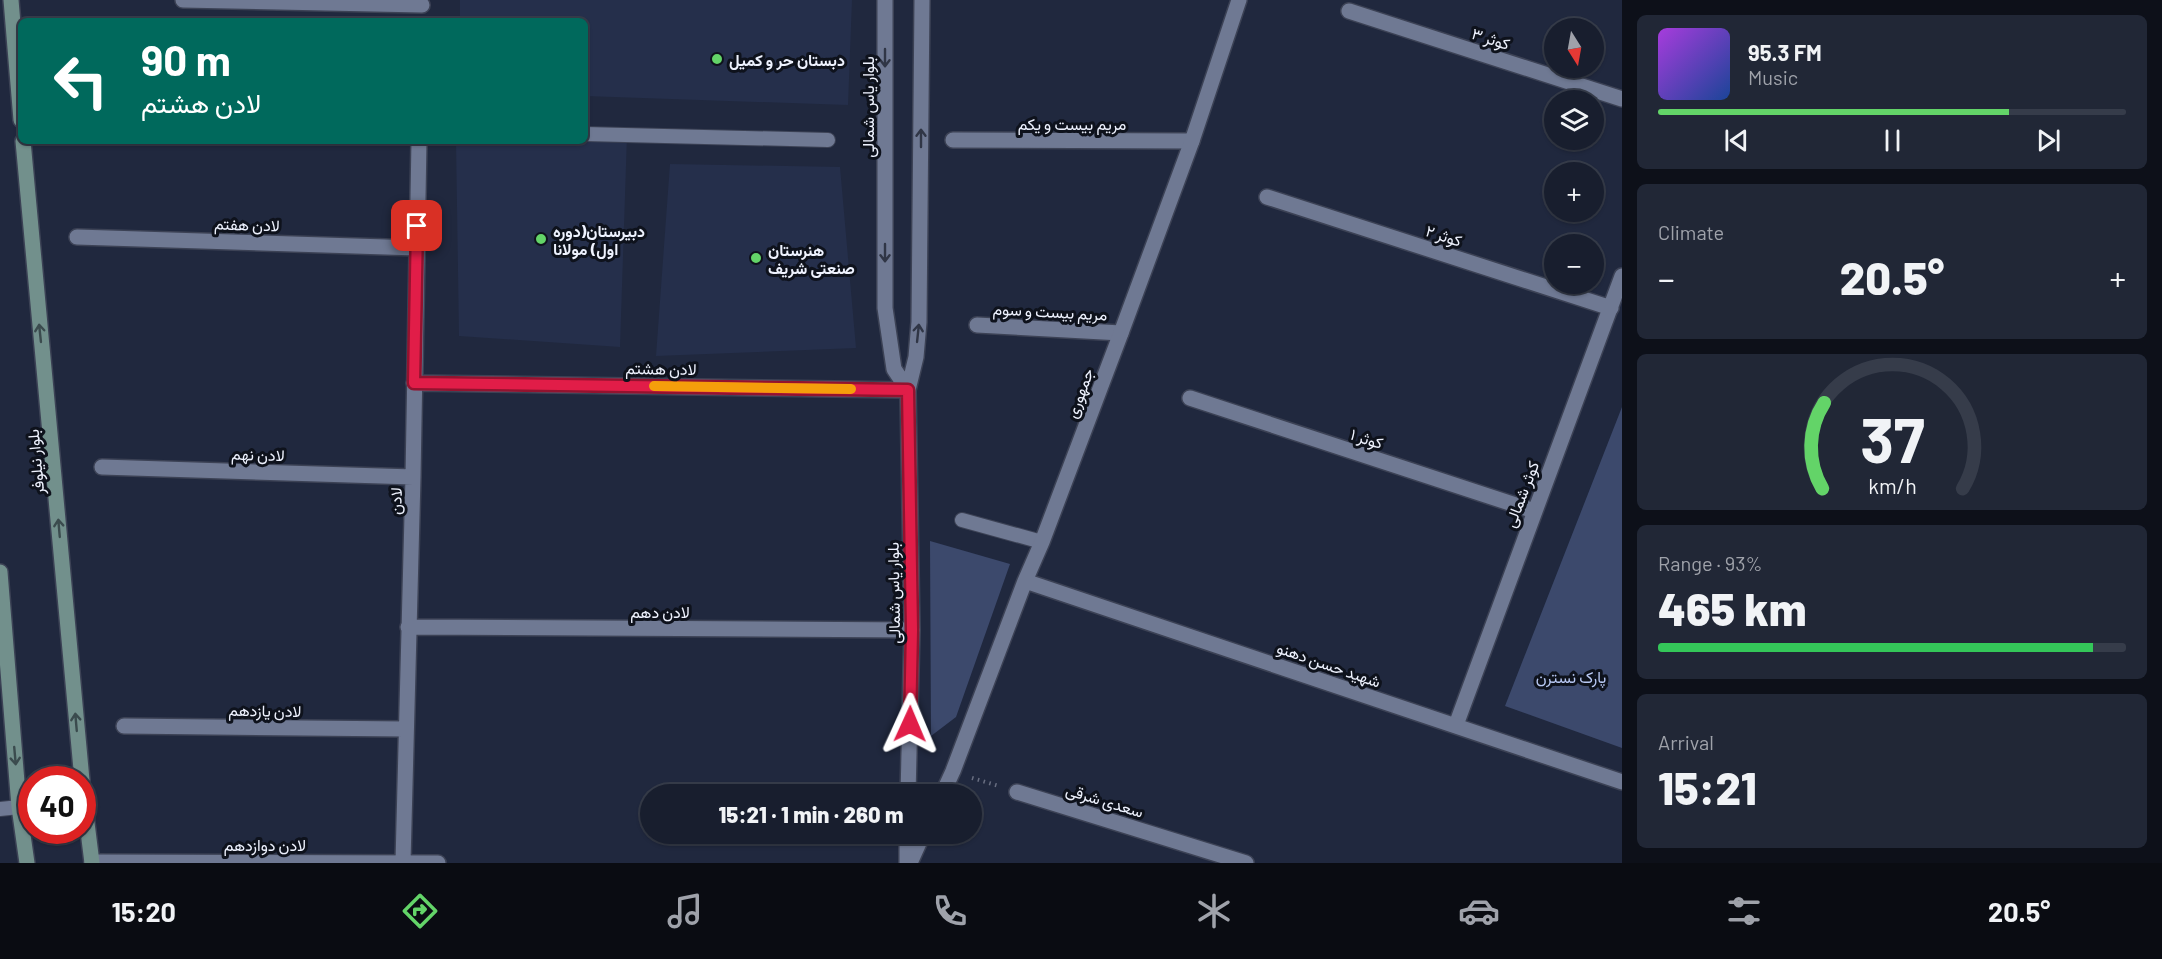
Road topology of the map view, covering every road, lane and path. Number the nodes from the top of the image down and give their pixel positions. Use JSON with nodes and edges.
{"nodes":[{"id":1,"x":11,"y":0,"type":"edge"},
{"id":2,"x":183,"y":0,"type":"edge"},
{"id":3,"x":885,"y":0,"type":"edge"},
{"id":4,"x":922,"y":0,"type":"edge"},
{"id":5,"x":1239,"y":0,"type":"edge"},
{"id":6,"x":422,"y":2,"type":"edge"},
{"id":7,"x":1349,"y":11,"type":"dead end"},
{"id":8,"x":421,"y":18,"type":"edge"},
{"id":9,"x":18,"y":84,"type":"edge"},
{"id":10,"x":1622,"y":99,"type":"edge"},
{"id":11,"x":588,"y":134,"type":"edge"},
{"id":12,"x":828,"y":140,"type":"dead end"},
{"id":13,"x":953,"y":140,"type":"dead end"},
{"id":14,"x":1192,"y":141,"type":"junction"},
{"id":15,"x":23,"y":144,"type":"edge"},
{"id":16,"x":419,"y":144,"type":"edge"},
{"id":17,"x":1267,"y":196,"type":"dead end"},
{"id":18,"x":77,"y":237,"type":"dead end"},
{"id":19,"x":417,"y":248,"type":"junction"},
{"id":20,"x":1622,"y":276,"type":"edge"},
{"id":21,"x":1611,"y":308,"type":"junction"},
{"id":22,"x":977,"y":326,"type":"dead end"},
{"id":23,"x":1120,"y":333,"type":"junction"},
{"id":24,"x":414,"y":383,"type":"junction"},
{"id":25,"x":908,"y":390,"type":"junction"},
{"id":26,"x":1190,"y":398,"type":"dead end"},
{"id":27,"x":102,"y":467,"type":"dead end"},
{"id":28,"x":414,"y":477,"type":"junction"},
{"id":29,"x":1534,"y":511,"type":"junction"},
{"id":30,"x":962,"y":520,"type":"dead end"},
{"id":31,"x":1042,"y":542,"type":"junction"},
{"id":32,"x":0,"y":572,"type":"edge"},
{"id":33,"x":1025,"y":581,"type":"junction"},
{"id":34,"x":408,"y":627,"type":"junction"},
{"id":35,"x":912,"y":630,"type":"junction"},
{"id":36,"x":1456,"y":725,"type":"junction"},
{"id":37,"x":124,"y":726,"type":"dead end"},
{"id":38,"x":405,"y":729,"type":"junction"},
{"id":39,"x":81,"y":766,"type":"edge"},
{"id":40,"x":953,"y":771,"type":"junction"},
{"id":41,"x":1622,"y":782,"type":"edge"},
{"id":42,"x":908,"y":784,"type":"edge"},
{"id":43,"x":947,"y":784,"type":"edge"},
{"id":44,"x":1017,"y":792,"type":"joint"},
{"id":45,"x":18,"y":795,"type":"edge"},
{"id":46,"x":18,"y":807,"type":"edge"},
{"id":47,"x":0,"y":809,"type":"edge"},
{"id":48,"x":24,"y":844,"type":"edge"},
{"id":49,"x":90,"y":844,"type":"edge"},
{"id":50,"x":907,"y":844,"type":"edge"},
{"id":51,"x":918,"y":844,"type":"edge"},
{"id":52,"x":92,"y":862,"type":"edge"},
{"id":53,"x":403,"y":862,"type":"edge"},
{"id":54,"x":27,"y":863,"type":"edge"},
{"id":55,"x":438,"y":863,"type":"edge"},
{"id":56,"x":908,"y":863,"type":"edge"},
{"id":57,"x":1246,"y":863,"type":"edge"}],
"edges":[{"from":1,"to":9,"type":"main road"},
{"from":2,"to":6,"type":"street"},
{"from":3,"to":25,"type":"street","name":"بلوار یاس شمالی","one_way":true},
{"from":25,"to":4,"type":"street","name":"بلوار یاس شمالی","one_way":true},
{"from":5,"to":14,"type":"street","name":"جمهوری"},
{"from":6,"to":8,"type":"street"},
{"from":7,"to":10,"type":"street","name":"کوثر ۳"},
{"from":11,"to":12,"type":"lane"},
{"from":13,"to":14,"type":"street","name":"مریم بیست و یکم"},
{"from":14,"to":23,"type":"street","name":"جمهوری"},
{"from":39,"to":15,"type":"main road","name":"بلوار نیلوفر","one_way":true},
{"from":16,"to":19,"type":"street","name":"لادن"},
{"from":17,"to":21,"type":"street","name":"کوثر ۲"},
{"from":18,"to":19,"type":"street","name":"لادن هفتم"},
{"from":19,"to":24,"type":"street","name":"لادن"},
{"from":20,"to":21,"type":"street","name":"کوثر شمالی"},
{"from":21,"to":29,"type":"street","name":"کوثر شمالی"},
{"from":22,"to":23,"type":"street","name":"مریم بیست و سوم"},
{"from":23,"to":31,"type":"street","name":"جمهوری"},
{"from":24,"to":25,"type":"street","name":"لادن هشتم"},
{"from":24,"to":28,"type":"street","name":"لادن"},
{"from":25,"to":35,"type":"street","name":"بلوار یاس شمالی"},
{"from":26,"to":29,"type":"street","name":"کوثر ۱"},
{"from":27,"to":28,"type":"street","name":"لادن نهم"},
{"from":28,"to":34,"type":"street","name":"لادن"},
{"from":29,"to":36,"type":"street","name":"کوثر شمالی"},
{"from":30,"to":31,"type":"lane"},
{"from":31,"to":33,"type":"street","name":"جمهوری"},
{"from":32,"to":45,"type":"main road","one_way":true},
{"from":33,"to":36,"type":"street","name":"شهید حسن دهنو"},
{"from":33,"to":40,"type":"street","name":"جمهوری"},
{"from":34,"to":35,"type":"street","name":"لادن دهم"},
{"from":34,"to":38,"type":"street","name":"لادن"},
{"from":35,"to":42,"type":"street","name":"بلوار یاس شمالی"},
{"from":36,"to":41,"type":"street","name":"شهید حسن دهنو"},
{"from":37,"to":38,"type":"street","name":"لادن یازدهم"},
{"from":38,"to":53,"type":"street","name":"لادن"},
{"from":40,"to":43,"type":"street","name":"جمهوری"},
{"from":40,"to":44,"type":"path"},
{"from":44,"to":57,"type":"street","name":"سعدی شرقی"},
{"from":46,"to":47,"type":"lane"},
{"from":48,"to":54,"type":"main road"},
{"from":49,"to":52,"type":"main road","name":"بلوار نیلوفر"},
{"from":50,"to":56,"type":"street"},
{"from":51,"to":56,"type":"street"},
{"from":52,"to":53,"type":"street","name":"لادن دوازدهم"},
{"from":53,"to":55,"type":"street","name":"لادن دوازدهم"}]}
